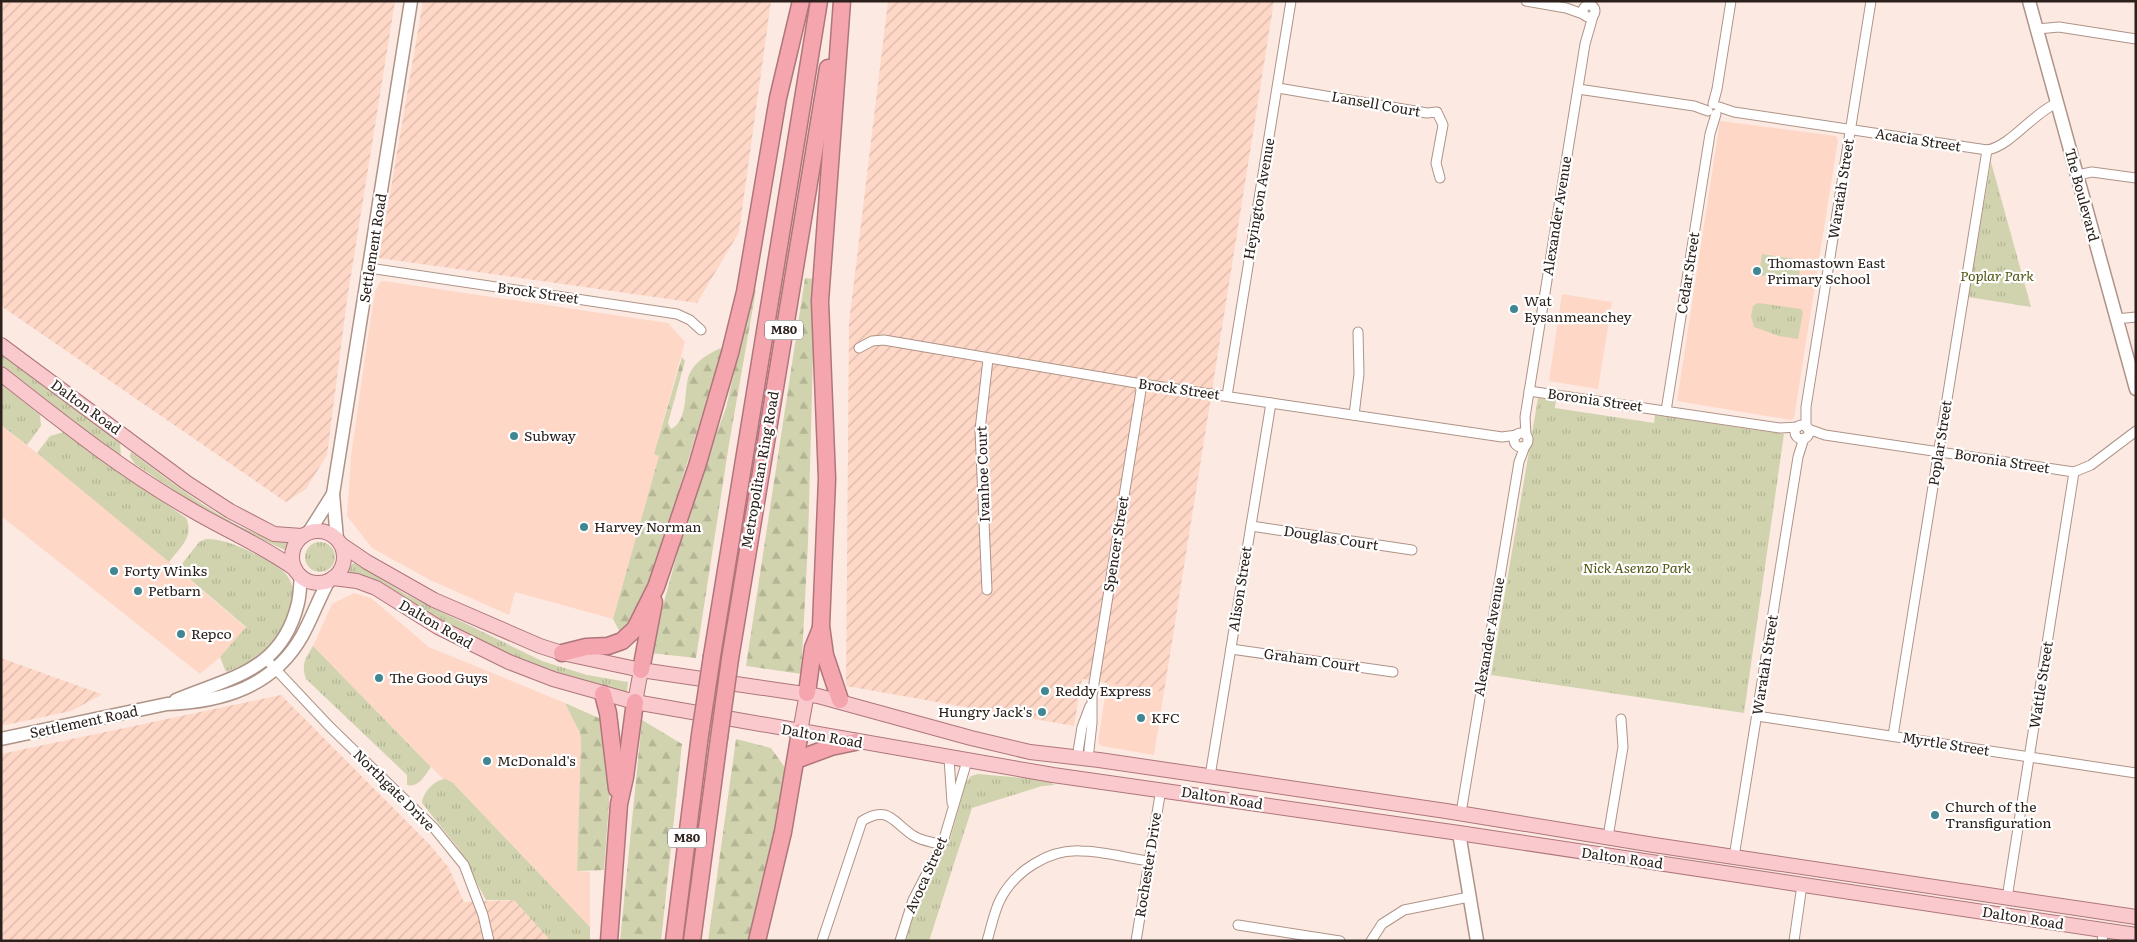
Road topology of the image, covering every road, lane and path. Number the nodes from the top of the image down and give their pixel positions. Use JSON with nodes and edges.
{"nodes":[{"id":1,"x":411,"y":1,"type":"edge"},
{"id":2,"x":801,"y":1,"type":"edge"},
{"id":3,"x":819,"y":1,"type":"edge"},
{"id":4,"x":841,"y":1,"type":"edge"},
{"id":5,"x":1291,"y":1,"type":"edge"},
{"id":6,"x":1526,"y":1,"type":"edge"},
{"id":7,"x":1731,"y":1,"type":"edge"},
{"id":8,"x":1871,"y":1,"type":"edge"},
{"id":9,"x":2029,"y":1,"type":"edge"},
{"id":10,"x":1588,"y":9,"type":"edge"},
{"id":11,"x":2037,"y":29,"type":"junction"},
{"id":12,"x":2136,"y":39,"type":"edge"},
{"id":13,"x":1278,"y":88,"type":"junction"},
{"id":14,"x":1578,"y":89,"type":"junction"},
{"id":15,"x":2057,"y":103,"type":"junction"},
{"id":16,"x":1714,"y":109,"type":"junction"},
{"id":17,"x":1850,"y":130,"type":"junction"},
{"id":18,"x":1987,"y":150,"type":"junction"},
{"id":19,"x":2077,"y":175,"type":"junction"},
{"id":20,"x":1440,"y":178,"type":"dead end"},
{"id":21,"x":2136,"y":178,"type":"edge"},
{"id":22,"x":369,"y":268,"type":"junction"},
{"id":23,"x":2136,"y":317,"type":"edge"},
{"id":24,"x":2116,"y":319,"type":"junction"},
{"id":25,"x":701,"y":330,"type":"dead end"},
{"id":26,"x":1358,"y":332,"type":"dead end"},
{"id":27,"x":1,"y":345,"type":"edge"},
{"id":28,"x":858,"y":348,"type":"dead end"},
{"id":29,"x":988,"y":358,"type":"junction"},
{"id":30,"x":1,"y":374,"type":"edge"},
{"id":31,"x":1142,"y":384,"type":"junction"},
{"id":32,"x":2136,"y":390,"type":"edge"},
{"id":33,"x":1529,"y":391,"type":"junction"},
{"id":34,"x":1227,"y":396,"type":"junction"},
{"id":35,"x":1271,"y":403,"type":"junction"},
{"id":36,"x":1666,"y":411,"type":"junction"},
{"id":37,"x":1354,"y":415,"type":"junction"},
{"id":38,"x":2136,"y":430,"type":"edge"},
{"id":39,"x":1802,"y":432,"type":"junction"},
{"id":40,"x":1520,"y":439,"type":"junction"},
{"id":41,"x":1938,"y":452,"type":"junction"},
{"id":42,"x":2074,"y":472,"type":"junction"},
{"id":43,"x":333,"y":494,"type":"junction"},
{"id":44,"x":1251,"y":526,"type":"junction"},
{"id":45,"x":306,"y":534,"type":"junction"},
{"id":46,"x":339,"y":542,"type":"junction"},
{"id":47,"x":1412,"y":550,"type":"dead end"},
{"id":48,"x":298,"y":573,"type":"junction"},
{"id":49,"x":331,"y":579,"type":"junction"},
{"id":50,"x":656,"y":587,"type":"junction"},
{"id":51,"x":987,"y":590,"type":"dead end"},
{"id":52,"x":822,"y":626,"type":"junction"},
{"id":53,"x":1231,"y":648,"type":"junction"},
{"id":54,"x":562,"y":653,"type":"junction"},
{"id":55,"x":266,"y":660,"type":"junction"},
{"id":56,"x":276,"y":668,"type":"junction"},
{"id":57,"x":641,"y":670,"type":"junction"},
{"id":58,"x":1393,"y":672,"type":"dead end"},
{"id":59,"x":807,"y":693,"type":"junction"},
{"id":60,"x":603,"y":694,"type":"junction"},
{"id":61,"x":840,"y":700,"type":"junction"},
{"id":62,"x":635,"y":702,"type":"junction"},
{"id":63,"x":167,"y":704,"type":"junction"},
{"id":64,"x":1757,"y":716,"type":"junction"},
{"id":65,"x":1621,"y":719,"type":"dead end"},
{"id":66,"x":800,"y":732,"type":"junction"},
{"id":67,"x":1893,"y":736,"type":"junction"},
{"id":68,"x":1,"y":739,"type":"edge"},
{"id":69,"x":856,"y":742,"type":"junction"},
{"id":70,"x":2029,"y":757,"type":"junction"},
{"id":71,"x":949,"y":758,"type":"junction"},
{"id":72,"x":1082,"y":758,"type":"junction"},
{"id":73,"x":796,"y":760,"type":"junction"},
{"id":74,"x":968,"y":761,"type":"junction"},
{"id":75,"x":2136,"y":773,"type":"edge"},
{"id":76,"x":1210,"y":776,"type":"junction"},
{"id":77,"x":1080,"y":777,"type":"junction"},
{"id":78,"x":1161,"y":789,"type":"junction"},
{"id":79,"x":619,"y":804,"type":"junction"},
{"id":80,"x":952,"y":809,"type":"junction"},
{"id":81,"x":1461,"y":813,"type":"junction"},
{"id":82,"x":1459,"y":833,"type":"junction"},
{"id":83,"x":1608,"y":837,"type":"junction"},
{"id":84,"x":941,"y":845,"type":"junction"},
{"id":85,"x":1734,"y":857,"type":"junction"},
{"id":86,"x":1149,"y":861,"type":"junction"},
{"id":87,"x":1732,"y":874,"type":"junction"},
{"id":88,"x":1802,"y":885,"type":"junction"},
{"id":89,"x":1469,"y":897,"type":"junction"},
{"id":90,"x":2007,"y":898,"type":"junction"},
{"id":91,"x":2136,"y":917,"type":"edge"},
{"id":92,"x":1238,"y":925,"type":"dead end"},
{"id":93,"x":2103,"y":935,"type":"edge"},
{"id":94,"x":2136,"y":935,"type":"edge"},
{"id":95,"x":489,"y":941,"type":"edge"},
{"id":96,"x":609,"y":941,"type":"edge"},
{"id":97,"x":674,"y":941,"type":"edge"},
{"id":98,"x":692,"y":941,"type":"edge"},
{"id":99,"x":757,"y":941,"type":"edge"},
{"id":100,"x":822,"y":941,"type":"edge"},
{"id":101,"x":900,"y":941,"type":"edge"},
{"id":102,"x":987,"y":941,"type":"edge"},
{"id":103,"x":1136,"y":941,"type":"edge"},
{"id":104,"x":1340,"y":941,"type":"edge"},
{"id":105,"x":1371,"y":941,"type":"edge"},
{"id":106,"x":1477,"y":941,"type":"edge"},
{"id":107,"x":1794,"y":941,"type":"edge"}],
"edges":[{"from":1,"to":22,"type":"main road","name":"Settlement Road"},
{"from":2,"to":50,"type":"highway"},
{"from":3,"to":97,"type":"highway","name":"Metropolitan Ring Road","number":"M80","bridge":true},
{"from":4,"to":52,"type":"highway"},
{"from":4,"to":98,"type":"highway","name":"Metropolitan Ring Road","number":"M80","bridge":true},
{"from":5,"to":13,"type":"street","name":"Heyington Avenue"},
{"from":6,"to":10,"type":"street"},
{"from":7,"to":16,"type":"street","name":"Cedar Street"},
{"from":8,"to":17,"type":"street","name":"Waratah Street"},
{"from":9,"to":11,"type":"main road","name":"The Boulevard"},
{"from":10,"to":14,"type":"street","name":"Alexander Avenue"},
{"from":11,"to":12,"type":"street"},
{"from":11,"to":15,"type":"main road","name":"The Boulevard"},
{"from":13,"to":20,"type":"street","name":"Lansell Court"},
{"from":13,"to":34,"type":"street","name":"Heyington Avenue"},
{"from":14,"to":16,"type":"street","name":"Acacia Street"},
{"from":14,"to":33,"type":"street","name":"Alexander Avenue"},
{"from":15,"to":18,"type":"street"},
{"from":15,"to":19,"type":"main road","name":"The Boulevard"},
{"from":16,"to":17,"type":"street","name":"Acacia Street"},
{"from":16,"to":36,"type":"street","name":"Cedar Street"},
{"from":17,"to":18,"type":"street","name":"Acacia Street"},
{"from":17,"to":39,"type":"street","name":"Waratah Street"},
{"from":18,"to":41,"type":"street","name":"Poplar Street"},
{"from":19,"to":21,"type":"street"},
{"from":19,"to":24,"type":"main road","name":"The Boulevard"},
{"from":22,"to":25,"type":"street","name":"Brock Street"},
{"from":22,"to":43,"type":"main road","name":"Settlement Road"},
{"from":23,"to":24,"type":"street"},
{"from":24,"to":32,"type":"main road","name":"The Boulevard"},
{"from":26,"to":37,"type":"street"},
{"from":27,"to":45,"type":"main road","name":"Dalton Road"},
{"from":28,"to":29,"type":"street","name":"Brock Street"},
{"from":29,"to":31,"type":"street","name":"Brock Street"},
{"from":29,"to":51,"type":"street","name":"Ivanhoe Court"},
{"from":30,"to":48,"type":"main road","name":"Dalton Road"},
{"from":31,"to":34,"type":"street","name":"Brock Street"},
{"from":31,"to":72,"type":"street","name":"Spencer Street"},
{"from":33,"to":36,"type":"street","name":"Boronia Street"},
{"from":33,"to":40,"type":"street","name":"Alexander Avenue"},
{"from":34,"to":35,"type":"street","name":"Brock Street"},
{"from":35,"to":37,"type":"street","name":"Brock Street"},
{"from":35,"to":44,"type":"street","name":"Alison Street"},
{"from":36,"to":39,"type":"street","name":"Boronia Street"},
{"from":37,"to":40,"type":"street","name":"Brock Street"},
{"from":38,"to":42,"type":"street"},
{"from":39,"to":41,"type":"street","name":"Boronia Street"},
{"from":39,"to":64,"type":"street","name":"Waratah Street"},
{"from":40,"to":81,"type":"street","name":"Alexander Avenue"},
{"from":41,"to":42,"type":"street","name":"Boronia Street"},
{"from":41,"to":67,"type":"street","name":"Poplar Street"},
{"from":42,"to":70,"type":"street","name":"Wattle Street"},
{"from":43,"to":45,"type":"main road","name":"Settlement Road"},
{"from":43,"to":46,"type":"main road","name":"Settlement Road"},
{"from":44,"to":47,"type":"street","name":"Douglas Court"},
{"from":44,"to":53,"type":"street","name":"Alison Street"},
{"from":45,"to":46,"type":"main road"},
{"from":45,"to":48,"type":"main road"},
{"from":46,"to":49,"type":"main road"},
{"from":46,"to":54,"type":"main road","name":"Dalton Road"},
{"from":48,"to":49,"type":"main road"},
{"from":48,"to":55,"type":"main road","name":"Settlement Road"},
{"from":49,"to":56,"type":"main road","name":"Settlement Road"},
{"from":49,"to":60,"type":"main road","name":"Dalton Road"},
{"from":50,"to":54,"type":"highway"},
{"from":50,"to":57,"type":"highway"},
{"from":52,"to":59,"type":"highway"},
{"from":52,"to":61,"type":"highway"},
{"from":53,"to":58,"type":"street","name":"Graham Court"},
{"from":53,"to":76,"type":"street","name":"Alison Street"},
{"from":54,"to":57,"type":"main road","name":"Dalton Road"},
{"from":55,"to":56,"type":"street","name":"Northgate Drive"},
{"from":55,"to":63,"type":"main road","name":"Settlement Road"},
{"from":56,"to":63,"type":"main road","name":"Settlement Road"},
{"from":56,"to":95,"type":"street","name":"Northgate Drive"},
{"from":57,"to":59,"type":"main road","name":"Dalton Road"},
{"from":57,"to":62,"type":"main road"},
{"from":59,"to":61,"type":"main road","name":"Dalton Road"},
{"from":59,"to":66,"type":"main road"},
{"from":60,"to":62,"type":"main road","name":"Dalton Road"},
{"from":60,"to":79,"type":"highway"},
{"from":61,"to":72,"type":"main road","name":"Dalton Road"},
{"from":62,"to":66,"type":"main road","name":"Dalton Road"},
{"from":62,"to":79,"type":"highway"},
{"from":63,"to":68,"type":"main road","name":"Settlement Road"},
{"from":64,"to":67,"type":"street","name":"Myrtle Street"},
{"from":64,"to":85,"type":"street","name":"Waratah Street"},
{"from":65,"to":83,"type":"street"},
{"from":66,"to":69,"type":"main road","name":"Dalton Road"},
{"from":66,"to":73,"type":"highway"},
{"from":67,"to":70,"type":"street","name":"Myrtle Street"},
{"from":69,"to":71,"type":"main road","name":"Dalton Road"},
{"from":69,"to":73,"type":"highway"},
{"from":70,"to":75,"type":"street","name":"Myrtle Street"},
{"from":70,"to":90,"type":"street","name":"Wattle Street"},
{"from":71,"to":74,"type":"main road","name":"Dalton Road"},
{"from":71,"to":80,"type":"street","name":"Avoca Street"},
{"from":72,"to":76,"type":"main road","name":"Dalton Road"},
{"from":72,"to":77,"type":"main road","name":"Spencer Street"},
{"from":73,"to":99,"type":"highway"},
{"from":74,"to":77,"type":"main road","name":"Dalton Road"},
{"from":74,"to":80,"type":"street","name":"Avoca Street"},
{"from":76,"to":81,"type":"main road","name":"Dalton Road"},
{"from":77,"to":78,"type":"main road","name":"Dalton Road"},
{"from":78,"to":82,"type":"main road","name":"Dalton Road"},
{"from":78,"to":86,"type":"street","name":"Rochester Drive"},
{"from":79,"to":96,"type":"highway"},
{"from":80,"to":84,"type":"street","name":"Avoca Street"},
{"from":81,"to":82,"type":"main road"},
{"from":81,"to":83,"type":"main road","name":"Dalton Road"},
{"from":82,"to":87,"type":"main road","name":"Dalton Road"},
{"from":82,"to":89,"type":"main road"},
{"from":83,"to":85,"type":"main road","name":"Dalton Road"},
{"from":84,"to":100,"type":"street"},
{"from":84,"to":101,"type":"street","name":"Avoca Street"},
{"from":85,"to":87,"type":"main road","name":"Waratah Street"},
{"from":85,"to":90,"type":"main road","name":"Dalton Road"},
{"from":86,"to":102,"type":"street"},
{"from":86,"to":103,"type":"street","name":"Rochester Drive"},
{"from":87,"to":88,"type":"main road","name":"Dalton Road"},
{"from":88,"to":93,"type":"main road","name":"Dalton Road"},
{"from":88,"to":107,"type":"street"},
{"from":89,"to":105,"type":"street"},
{"from":89,"to":106,"type":"main road"},
{"from":90,"to":91,"type":"main road","name":"Dalton Road"},
{"from":92,"to":104,"type":"street"},
{"from":93,"to":94,"type":"main road","name":"Dalton Road"}]}
